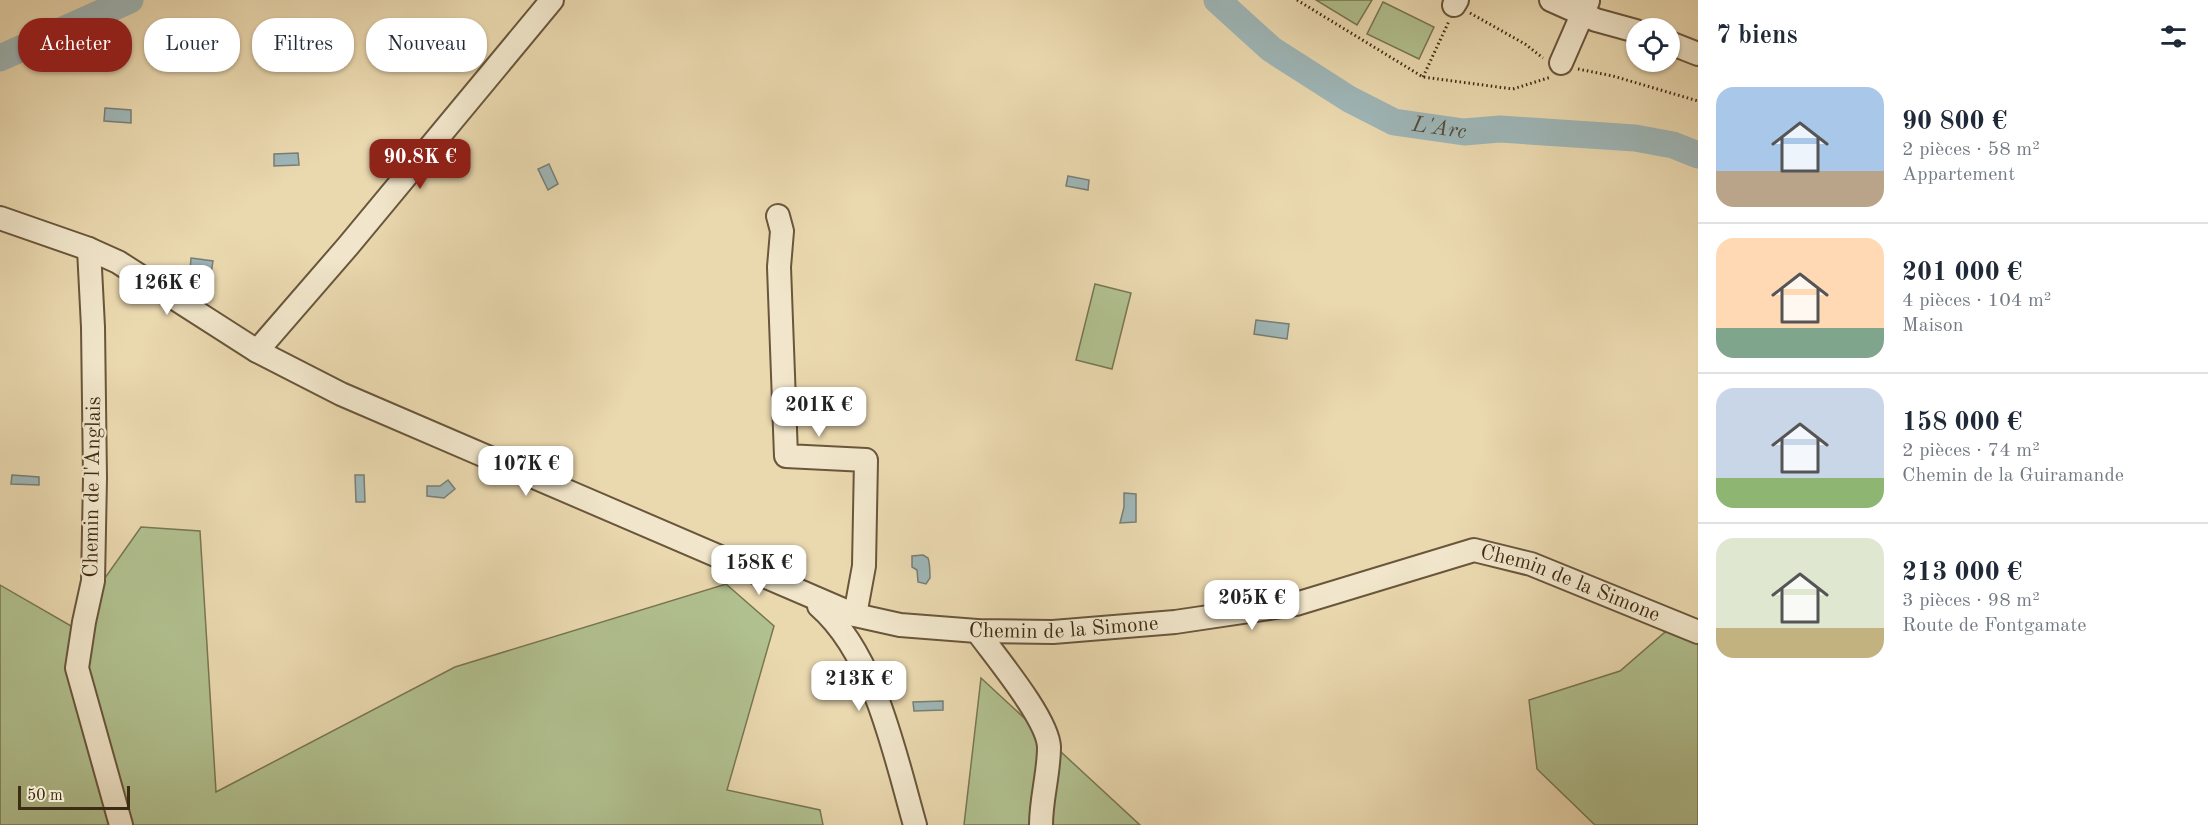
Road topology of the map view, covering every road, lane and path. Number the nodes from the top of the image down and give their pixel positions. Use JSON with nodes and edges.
{"nodes":[{"id":1,"x":551,"y":0,"type":"edge"},
{"id":2,"x":1297,"y":0,"type":"edge"},
{"id":3,"x":1551,"y":0,"type":"edge"},
{"id":4,"x":1454,"y":7,"type":"edge"},
{"id":5,"x":1586,"y":7,"type":"edge"},
{"id":6,"x":1626,"y":28,"type":"edge"},
{"id":7,"x":1680,"y":47,"type":"edge"},
{"id":8,"x":1698,"y":54,"type":"edge"},
{"id":9,"x":1566,"y":70,"type":"joint"},
{"id":10,"x":1423,"y":77,"type":"junction"},
{"id":11,"x":778,"y":216,"type":"dead end"},
{"id":12,"x":0,"y":218,"type":"edge"},
{"id":13,"x":89,"y":249,"type":"junction"},
{"id":14,"x":257,"y":351,"type":"junction"},
{"id":15,"x":806,"y":595,"type":"junction"},
{"id":16,"x":855,"y":615,"type":"junction"},
{"id":17,"x":977,"y":630,"type":"junction"},
{"id":18,"x":1698,"y":632,"type":"edge"},
{"id":19,"x":121,"y":825,"type":"edge"},
{"id":20,"x":915,"y":825,"type":"edge"},
{"id":21,"x":1041,"y":825,"type":"edge"}],
"edges":[{"from":1,"to":14,"type":"street"},
{"from":2,"to":10,"type":"path"},
{"from":3,"to":5,"type":"street"},
{"from":4,"to":10,"type":"path"},
{"from":5,"to":6,"type":"street"},
{"from":5,"to":9,"type":"street"},
{"from":7,"to":8,"type":"street"},
{"from":9,"to":10,"type":"path"},
{"from":11,"to":16,"type":"street"},
{"from":12,"to":13,"type":"street","name":"Chemin de la Simone"},
{"from":13,"to":14,"type":"street","name":"Chemin de la Simone"},
{"from":13,"to":19,"type":"street","name":"Chemin de l'Anglais"},
{"from":14,"to":15,"type":"street","name":"Chemin de la Simone"},
{"from":15,"to":16,"type":"street","name":"Chemin de la Simone"},
{"from":15,"to":20,"type":"street"},
{"from":16,"to":17,"type":"street","name":"Chemin de la Simone"},
{"from":17,"to":18,"type":"street","name":"Chemin de la Simone"},
{"from":17,"to":21,"type":"street"}]}
